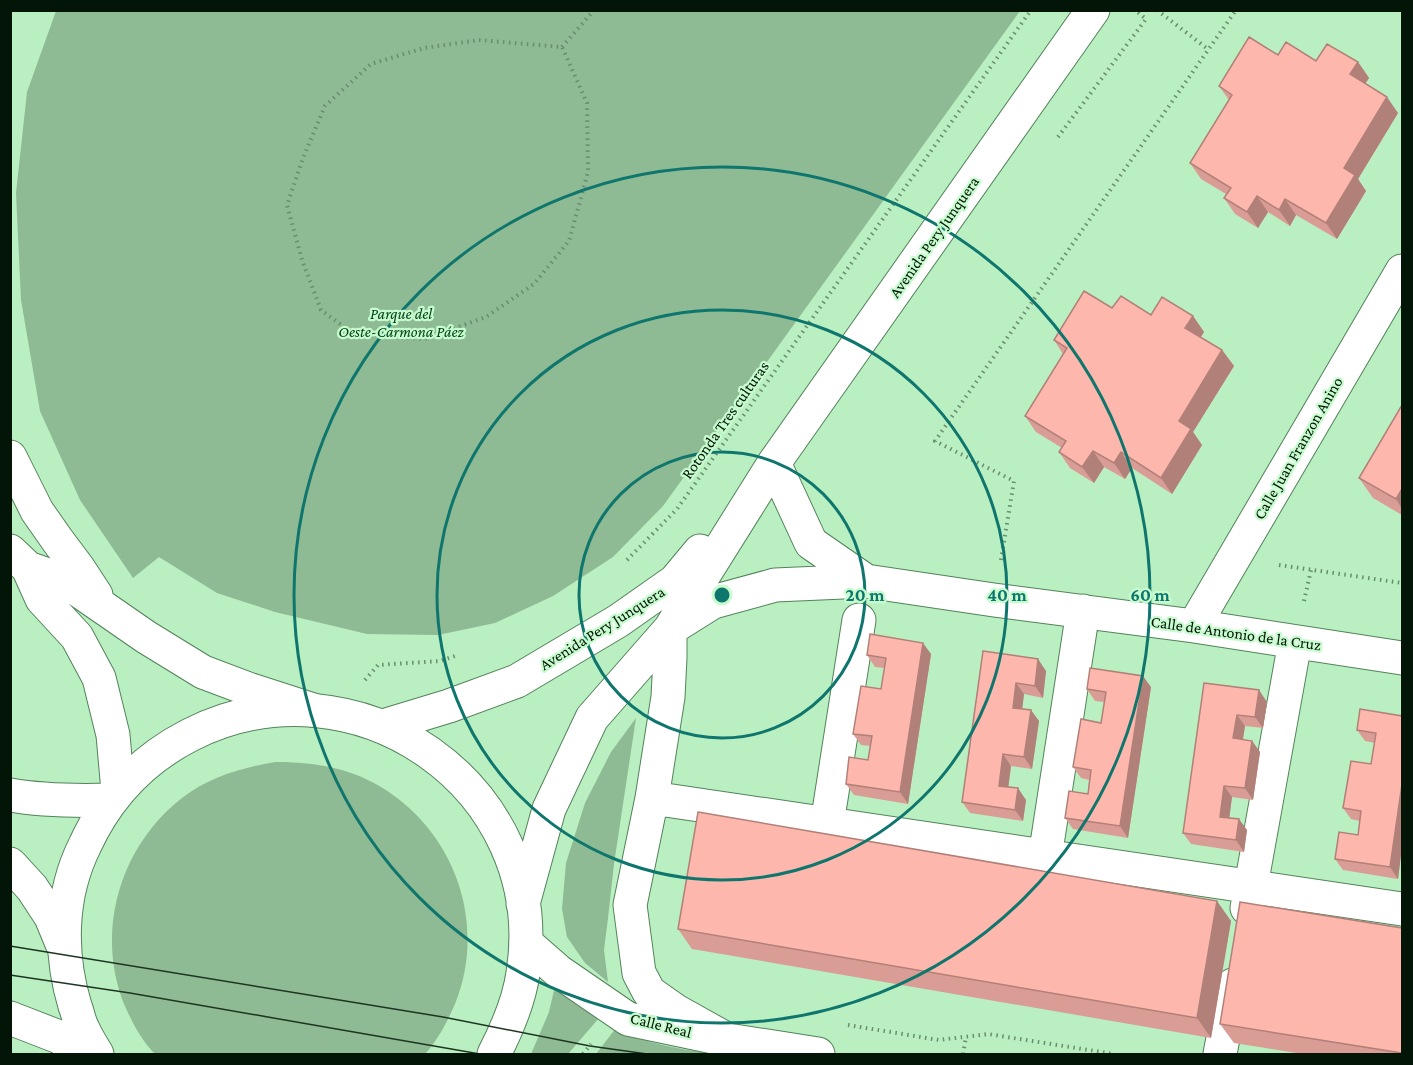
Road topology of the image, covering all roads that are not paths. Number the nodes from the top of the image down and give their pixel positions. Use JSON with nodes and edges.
{"nodes":[{"id":1,"x":1093,"y":10,"type":"edge"},
{"id":2,"x":1402,"y":270,"type":"edge"},
{"id":3,"x":10,"y":457,"type":"edge"},
{"id":4,"x":774,"y":463,"type":"junction"},
{"id":5,"x":19,"y":560,"type":"edge"},
{"id":6,"x":866,"y":581,"type":"junction"},
{"id":7,"x":104,"y":607,"type":"junction"},
{"id":8,"x":1083,"y":611,"type":"junction"},
{"id":9,"x":859,"y":620,"type":"dead end"},
{"id":10,"x":1194,"y":627,"type":"junction"},
{"id":11,"x":670,"y":629,"type":"junction"},
{"id":12,"x":1296,"y":642,"type":"junction"},
{"id":13,"x":1402,"y":658,"type":"edge"},
{"id":14,"x":325,"y":711,"type":"junction"},
{"id":15,"x":383,"y":726,"type":"junction"},
{"id":16,"x":10,"y":795,"type":"edge"},
{"id":17,"x":115,"y":795,"type":"junction"},
{"id":18,"x":652,"y":798,"type":"junction"},
{"id":19,"x":827,"y":824,"type":"junction"},
{"id":20,"x":1045,"y":857,"type":"junction"},
{"id":21,"x":10,"y":864,"type":"edge"},
{"id":22,"x":1251,"y":887,"type":"junction"},
{"id":23,"x":523,"y":904,"type":"junction"},
{"id":24,"x":1402,"y":909,"type":"edge"},
{"id":25,"x":526,"y":943,"type":"junction"},
{"id":26,"x":65,"y":951,"type":"junction"},
{"id":27,"x":10,"y":1018,"type":"edge"},
{"id":28,"x":728,"y":1040,"type":"junction"},
{"id":29,"x":85,"y":1054,"type":"edge"},
{"id":30,"x":97,"y":1054,"type":"edge"},
{"id":31,"x":494,"y":1054,"type":"edge"},
{"id":32,"x":818,"y":1054,"type":"edge"},
{"id":33,"x":1220,"y":1054,"type":"edge"}],
"edges":[{"from":1,"to":4,"type":"main road","name":"Avenida Pery Junquera"},
{"from":2,"to":10,"type":"main road","name":"Calle Juan Franzon Anino"},
{"from":3,"to":7,"type":"main road"},
{"from":4,"to":6,"type":"main road","name":"Calle de Antonio de la Cruz"},
{"from":4,"to":11,"type":"main road","name":"Avenida Pery Junquera"},
{"from":4,"to":15,"type":"main road","name":"Avenida Pery Junquera"},
{"from":5,"to":7,"type":"main road"},
{"from":5,"to":17,"type":"main road"},
{"from":6,"to":8,"type":"main road","name":"Calle de Antonio de la Cruz"},
{"from":6,"to":11,"type":"main road"},
{"from":7,"to":14,"type":"main road"},
{"from":8,"to":10,"type":"main road","name":"Calle de Antonio de la Cruz"},
{"from":8,"to":20,"type":"main road"},
{"from":9,"to":19,"type":"main road"},
{"from":10,"to":12,"type":"main road","name":"Calle de Antonio de la Cruz"},
{"from":11,"to":18,"type":"main road"},
{"from":11,"to":23,"type":"main road","name":"Avenida Pery Junquera"},
{"from":12,"to":13,"type":"main road","name":"Calle de Antonio de la Cruz"},
{"from":12,"to":22,"type":"main road"},
{"from":14,"to":15,"type":"main road"},
{"from":14,"to":17,"type":"main road"},
{"from":15,"to":23,"type":"main road"},
{"from":16,"to":17,"type":"main road"},
{"from":17,"to":26,"type":"main road"},
{"from":18,"to":19,"type":"main road"},
{"from":18,"to":28,"type":"main road"},
{"from":19,"to":20,"type":"main road"},
{"from":20,"to":22,"type":"main road"},
{"from":21,"to":26,"type":"main road"},
{"from":22,"to":24,"type":"main road"},
{"from":22,"to":33,"type":"main road"},
{"from":23,"to":25,"type":"main road"},
{"from":25,"to":28,"type":"main road","name":"Calle Real"},
{"from":25,"to":31,"type":"main road"},
{"from":26,"to":30,"type":"main road"},
{"from":27,"to":29,"type":"main road"},
{"from":28,"to":32,"type":"main road","name":"Calle Real"}]}
